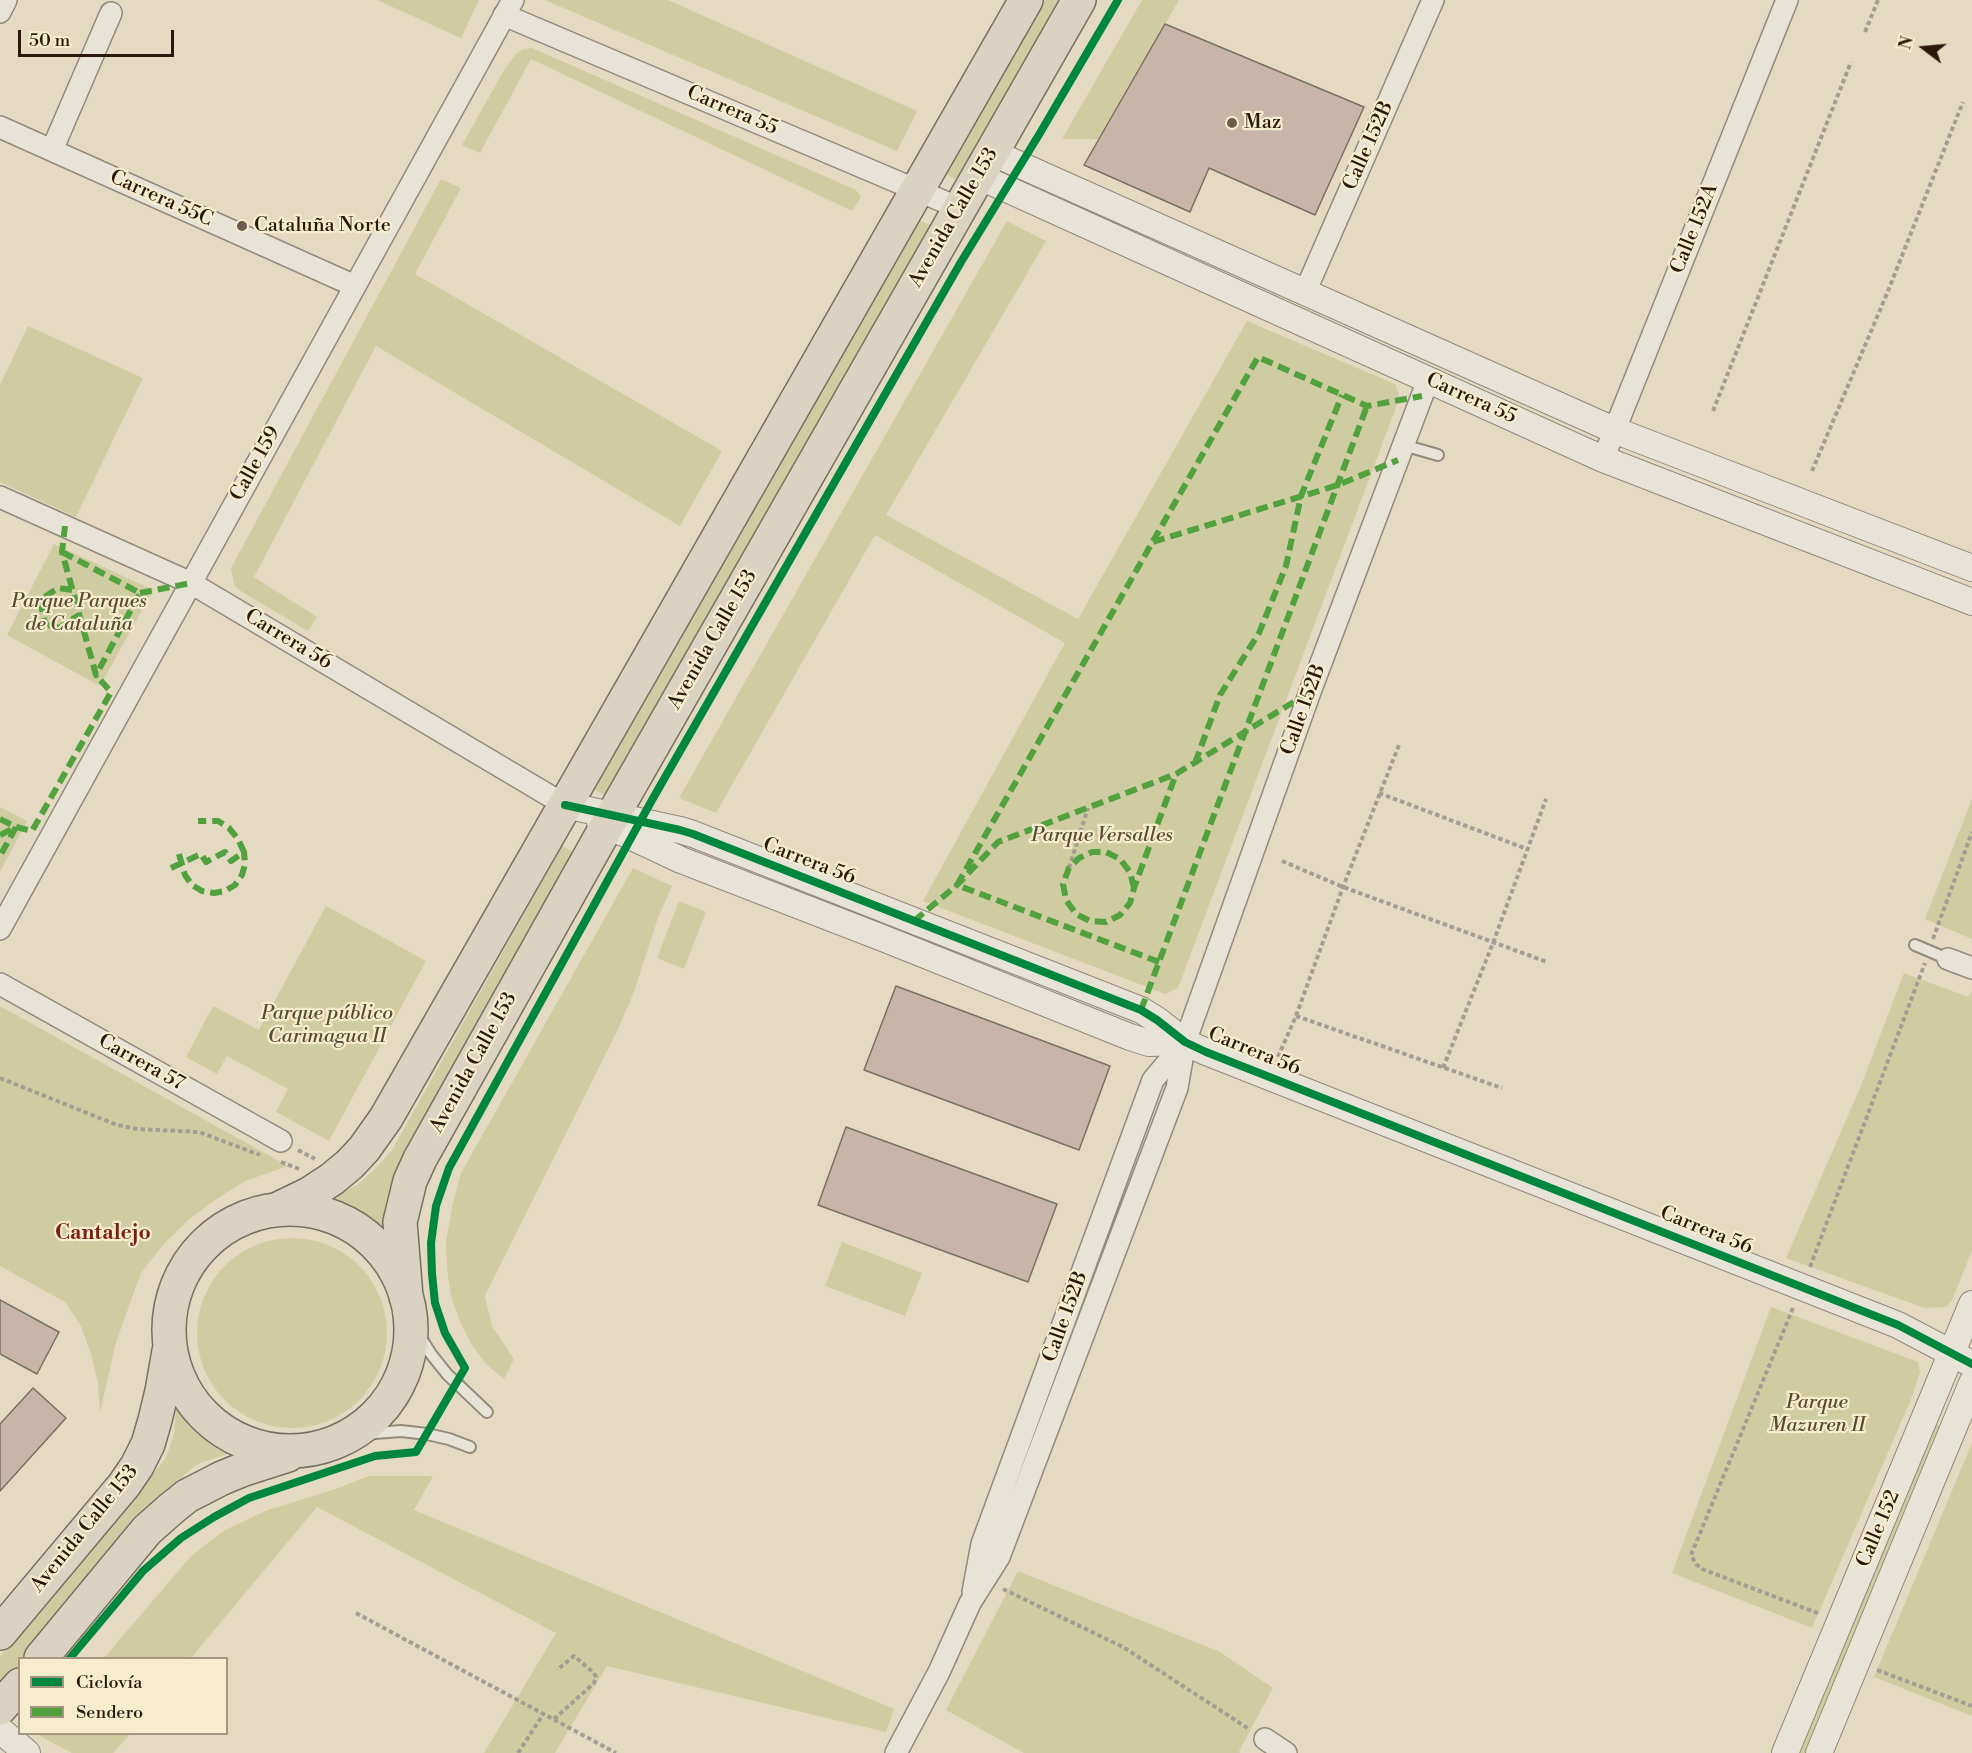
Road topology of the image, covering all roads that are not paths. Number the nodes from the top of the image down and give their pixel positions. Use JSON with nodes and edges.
{"nodes":[{"id":1,"x":6,"y":0,"type":"edge"},
{"id":2,"x":1026,"y":0,"type":"edge"},
{"id":3,"x":1079,"y":0,"type":"edge"},
{"id":4,"x":1433,"y":0,"type":"edge"},
{"id":5,"x":1787,"y":0,"type":"edge"},
{"id":6,"x":508,"y":8,"type":"edge"},
{"id":7,"x":0,"y":12,"type":"edge"},
{"id":8,"x":111,"y":13,"type":"dead end"},
{"id":9,"x":0,"y":127,"type":"edge"},
{"id":10,"x":52,"y":150,"type":"junction"},
{"id":11,"x":984,"y":164,"type":"junction"},
{"id":12,"x":917,"y":190,"type":"junction"},
{"id":13,"x":1078,"y":192,"type":"junction"},
{"id":14,"x":959,"y":208,"type":"junction"},
{"id":15,"x":1067,"y":217,"type":"junction"},
{"id":16,"x":355,"y":286,"type":"junction"},
{"id":17,"x":1305,"y":292,"type":"junction"},
{"id":18,"x":1428,"y":380,"type":"junction"},
{"id":19,"x":1614,"y":430,"type":"junction"},
{"id":20,"x":1403,"y":445,"type":"junction"},
{"id":21,"x":1438,"y":455,"type":"dead end"},
{"id":22,"x":1603,"y":459,"type":"junction"},
{"id":23,"x":0,"y":497,"type":"edge"},
{"id":24,"x":1881,"y":550,"type":"junction"},
{"id":25,"x":1972,"y":568,"type":"edge"},
{"id":26,"x":191,"y":583,"type":"junction"},
{"id":27,"x":1972,"y":602,"type":"edge"},
{"id":28,"x":565,"y":805,"type":"junction"},
{"id":29,"x":610,"y":820,"type":"junction"},
{"id":30,"x":0,"y":929,"type":"edge"},
{"id":31,"x":1915,"y":945,"type":"dead end"},
{"id":32,"x":1939,"y":955,"type":"joint"},
{"id":33,"x":1972,"y":968,"type":"edge"},
{"id":34,"x":0,"y":984,"type":"edge"},
{"id":35,"x":1185,"y":1042,"type":"junction"},
{"id":36,"x":276,"y":1150,"type":"road end"},
{"id":37,"x":278,"y":1209,"type":"junction"},
{"id":38,"x":1972,"y":1304,"type":"edge"},
{"id":39,"x":408,"y":1309,"type":"junction"},
{"id":40,"x":170,"y":1346,"type":"junction"},
{"id":41,"x":1964,"y":1349,"type":"edge"},
{"id":42,"x":1972,"y":1383,"type":"edge"},
{"id":43,"x":487,"y":1412,"type":"dead end"},
{"id":44,"x":349,"y":1437,"type":"junction"},
{"id":45,"x":470,"y":1447,"type":"dead end"},
{"id":46,"x":301,"y":1451,"type":"junction"},
{"id":47,"x":970,"y":1603,"type":"junction"},
{"id":48,"x":0,"y":1633,"type":"edge"},
{"id":49,"x":43,"y":1657,"type":"edge"},
{"id":50,"x":18,"y":1687,"type":"edge"},
{"id":51,"x":0,"y":1708,"type":"edge"},
{"id":52,"x":0,"y":1730,"type":"edge"},
{"id":53,"x":1265,"y":1739,"type":"road end"},
{"id":54,"x":27,"y":1753,"type":"edge"},
{"id":55,"x":896,"y":1753,"type":"edge"},
{"id":56,"x":1286,"y":1753,"type":"edge"},
{"id":57,"x":1785,"y":1753,"type":"edge"},
{"id":58,"x":1819,"y":1753,"type":"edge"}],
"edges":[{"from":1,"to":7,"type":"street"},
{"from":2,"to":12,"type":"main road"},
{"from":3,"to":11,"type":"main road","name":"Avenida Calle 153"},
{"from":4,"to":17,"type":"street","name":"Calle 152B"},
{"from":5,"to":19,"type":"street","name":"Calle 152A"},
{"from":6,"to":12,"type":"street","name":"Carrera 55"},
{"from":6,"to":16,"type":"street","name":"Calle 159"},
{"from":8,"to":10,"type":"street"},
{"from":9,"to":10,"type":"street","name":"Carrera 55C"},
{"from":10,"to":16,"type":"street","name":"Carrera 55C"},
{"from":11,"to":13,"type":"street","name":"Carrera 55"},
{"from":11,"to":14,"type":"main road","name":"Avenida Calle 153"},
{"from":11,"to":15,"type":"street","name":"Carrera 55"},
{"from":12,"to":14,"type":"street","name":"Carrera 55"},
{"from":12,"to":28,"type":"main road"},
{"from":13,"to":15,"type":"street"},
{"from":13,"to":17,"type":"street","name":"Carrera 55"},
{"from":14,"to":29,"type":"main road","name":"Avenida Calle 153"},
{"from":15,"to":18,"type":"street","name":"Carrera 55"},
{"from":16,"to":26,"type":"street","name":"Calle 159"},
{"from":17,"to":19,"type":"street","name":"Carrera 55"},
{"from":18,"to":20,"type":"street","name":"Calle 152B"},
{"from":18,"to":22,"type":"street","name":"Carrera 55"},
{"from":19,"to":22,"type":"street","name":"Calle 152A"},
{"from":19,"to":24,"type":"street","name":"Carrera 55"},
{"from":20,"to":21,"type":"lane"},
{"from":20,"to":35,"type":"street","name":"Calle 152B"},
{"from":22,"to":24,"type":"street","name":"Carrera 55"},
{"from":23,"to":26,"type":"street","name":"Carrera 56"},
{"from":24,"to":25,"type":"street","name":"Carrera 55"},
{"from":24,"to":27,"type":"street","name":"Carrera 55"},
{"from":26,"to":28,"type":"street","name":"Carrera 56"},
{"from":26,"to":30,"type":"street","name":"Calle 159"},
{"from":28,"to":29,"type":"street","name":"Carrera 56"},
{"from":28,"to":37,"type":"main road"},
{"from":29,"to":35,"type":"street","name":"Carrera 56"},
{"from":29,"to":39,"type":"main road","name":"Avenida Calle 153"},
{"from":31,"to":32,"type":"lane"},
{"from":32,"to":33,"type":"street"},
{"from":34,"to":36,"type":"street","name":"Carrera 57"},
{"from":35,"to":41,"type":"street","name":"Carrera 56"},
{"from":35,"to":47,"type":"street","name":"Calle 152B"},
{"from":35,"to":47,"type":"street","name":"Calle 152B"},
{"from":37,"to":39,"type":"main road"},
{"from":37,"to":40,"type":"main road"},
{"from":38,"to":41,"type":"street","name":"Calle 152"},
{"from":39,"to":43,"type":"lane"},
{"from":39,"to":44,"type":"main road","name":"Avenida Calle 153"},
{"from":40,"to":46,"type":"main road"},
{"from":40,"to":48,"type":"main road","name":"Avenida Calle 153"},
{"from":41,"to":57,"type":"street","name":"Calle 152"},
{"from":42,"to":58,"type":"street","name":"Calle 152"},
{"from":44,"to":45,"type":"lane"},
{"from":44,"to":46,"type":"main road","name":"Avenida Calle 153"},
{"from":46,"to":49,"type":"main road"},
{"from":47,"to":55,"type":"street","name":"Calle 152B"},
{"from":50,"to":51,"type":"main road"},
{"from":52,"to":54,"type":"street"},
{"from":53,"to":56,"type":"street"}]}
